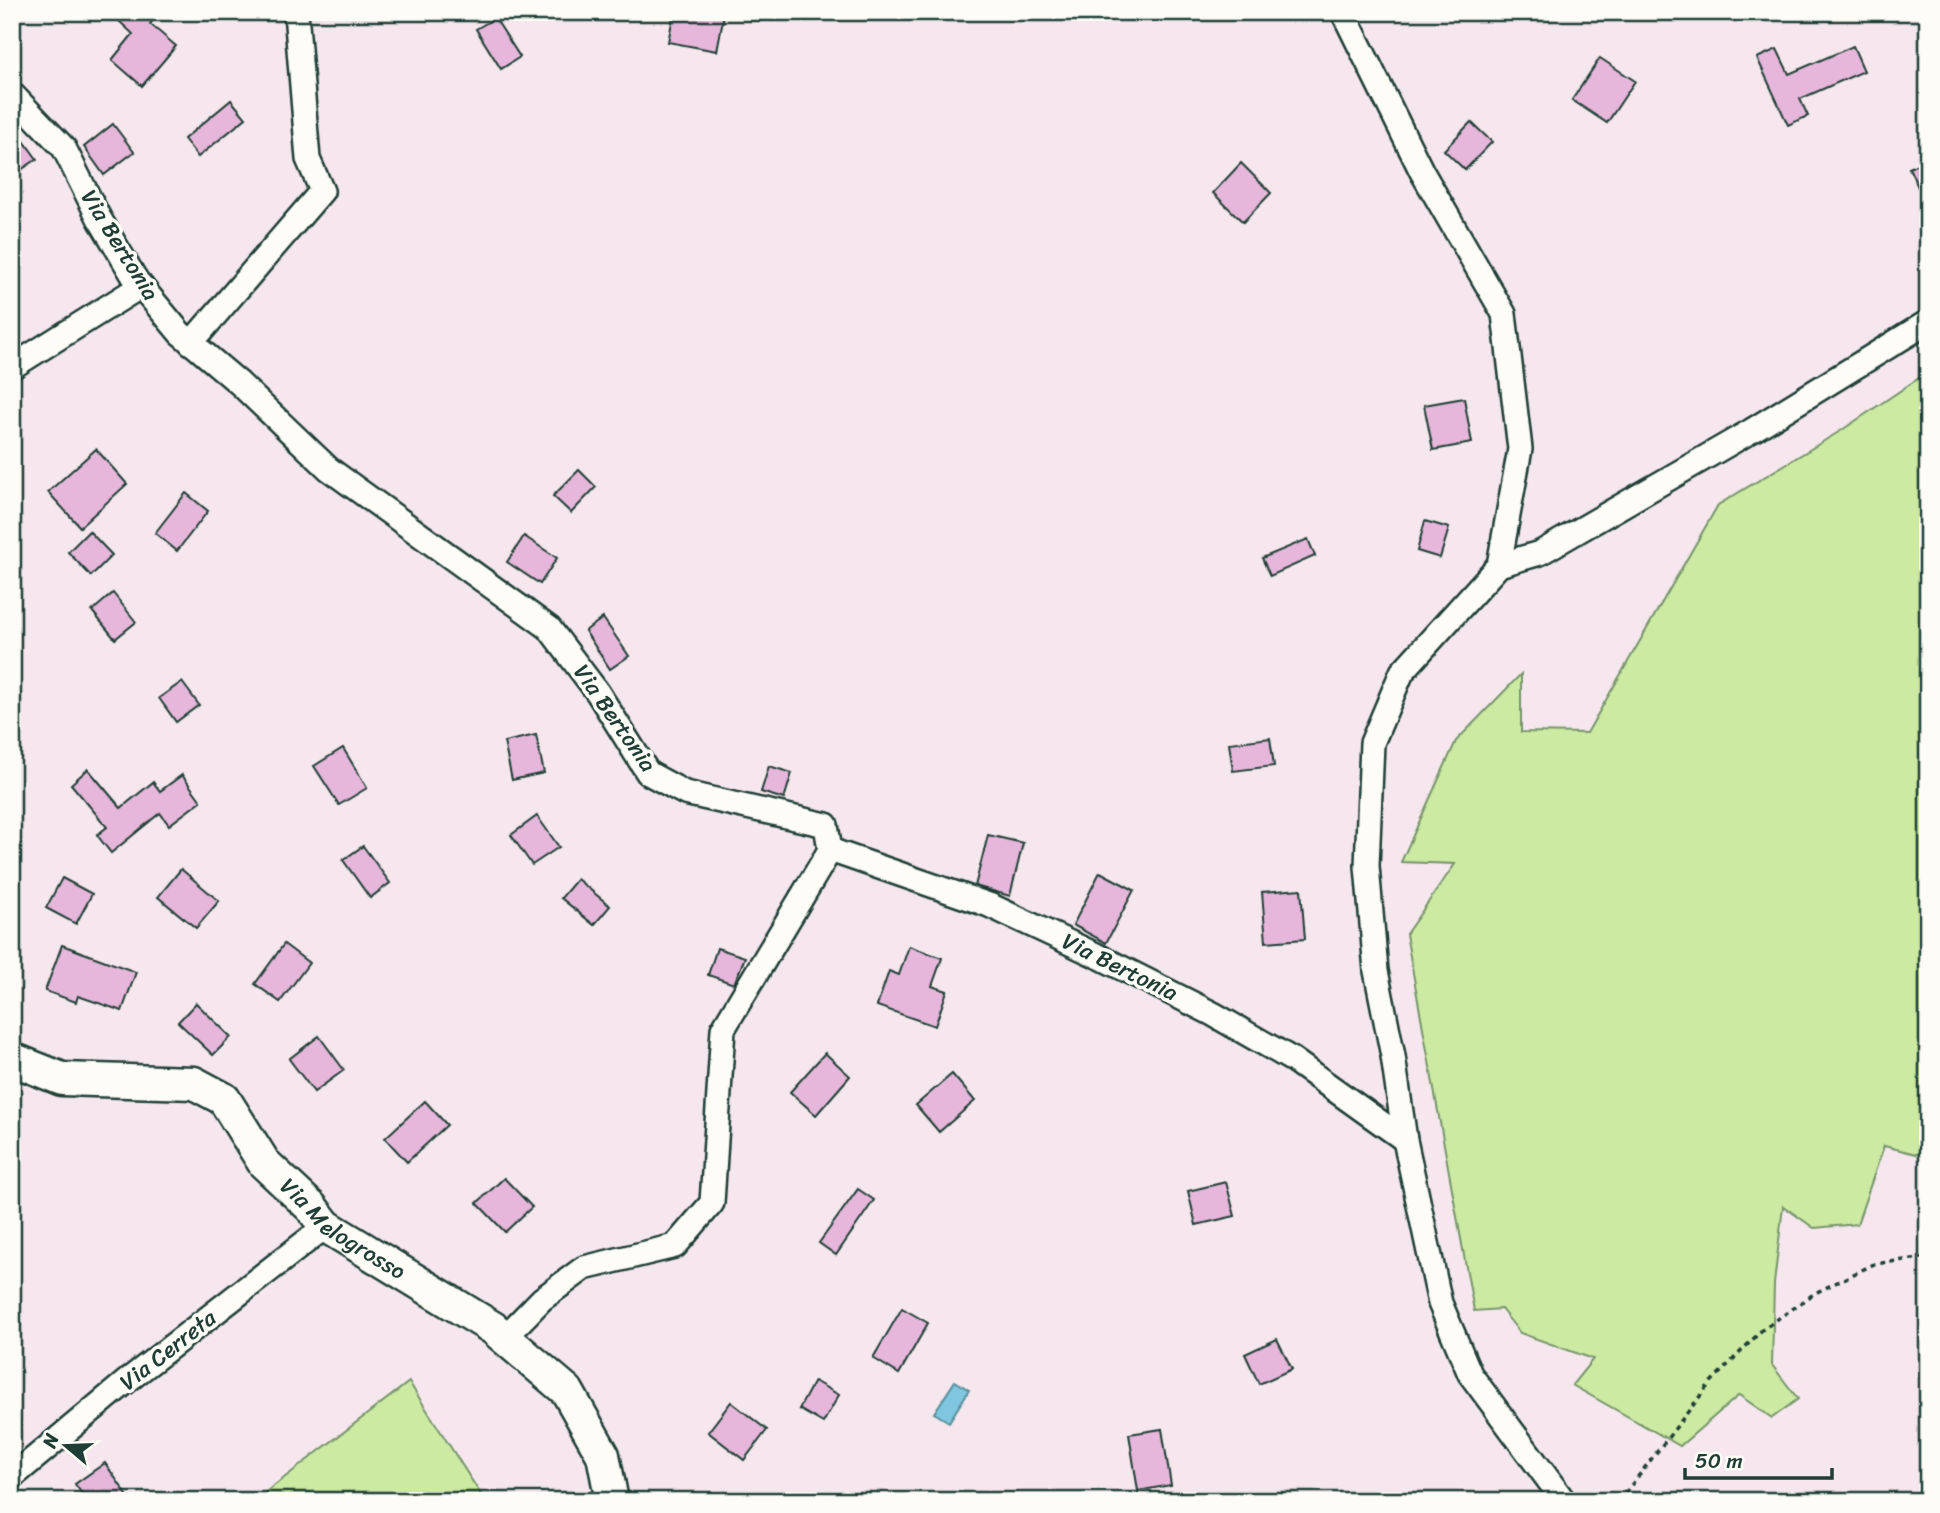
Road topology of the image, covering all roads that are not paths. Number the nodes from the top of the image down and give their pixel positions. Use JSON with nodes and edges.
{"nodes":[{"id":1,"x":296,"y":12,"type":"edge"},
{"id":2,"x":1343,"y":12,"type":"edge"},
{"id":3,"x":12,"y":94,"type":"edge"},
{"id":4,"x":141,"y":286,"type":"junction"},
{"id":5,"x":1928,"y":323,"type":"edge"},
{"id":6,"x":191,"y":342,"type":"junction"},
{"id":7,"x":12,"y":367,"type":"edge"},
{"id":8,"x":1499,"y":565,"type":"junction"},
{"id":9,"x":830,"y":850,"type":"junction"},
{"id":10,"x":12,"y":1059,"type":"edge"},
{"id":11,"x":1405,"y":1140,"type":"junction"},
{"id":12,"x":326,"y":1226,"type":"junction"},
{"id":13,"x":504,"y":1338,"type":"junction"},
{"id":14,"x":12,"y":1477,"type":"edge"},
{"id":15,"x":612,"y":1501,"type":"edge"},
{"id":16,"x":1564,"y":1501,"type":"edge"}],
"edges":[{"from":1,"to":6,"type":"street"},
{"from":2,"to":8,"type":"street"},
{"from":3,"to":4,"type":"street","name":"Via Bertonia"},
{"from":4,"to":6,"type":"street","name":"Via Bertonia"},
{"from":4,"to":7,"type":"street"},
{"from":5,"to":8,"type":"street"},
{"from":6,"to":9,"type":"street","name":"Via Bertonia"},
{"from":8,"to":11,"type":"street"},
{"from":9,"to":11,"type":"street","name":"Via Bertonia"},
{"from":9,"to":13,"type":"street"},
{"from":10,"to":12,"type":"street","name":"Via Melogrosso"},
{"from":11,"to":16,"type":"street"},
{"from":12,"to":13,"type":"street","name":"Via Melogrosso"},
{"from":12,"to":14,"type":"street","name":"Via Cerreta"},
{"from":13,"to":15,"type":"street","name":"Via Melogrosso"}]}
